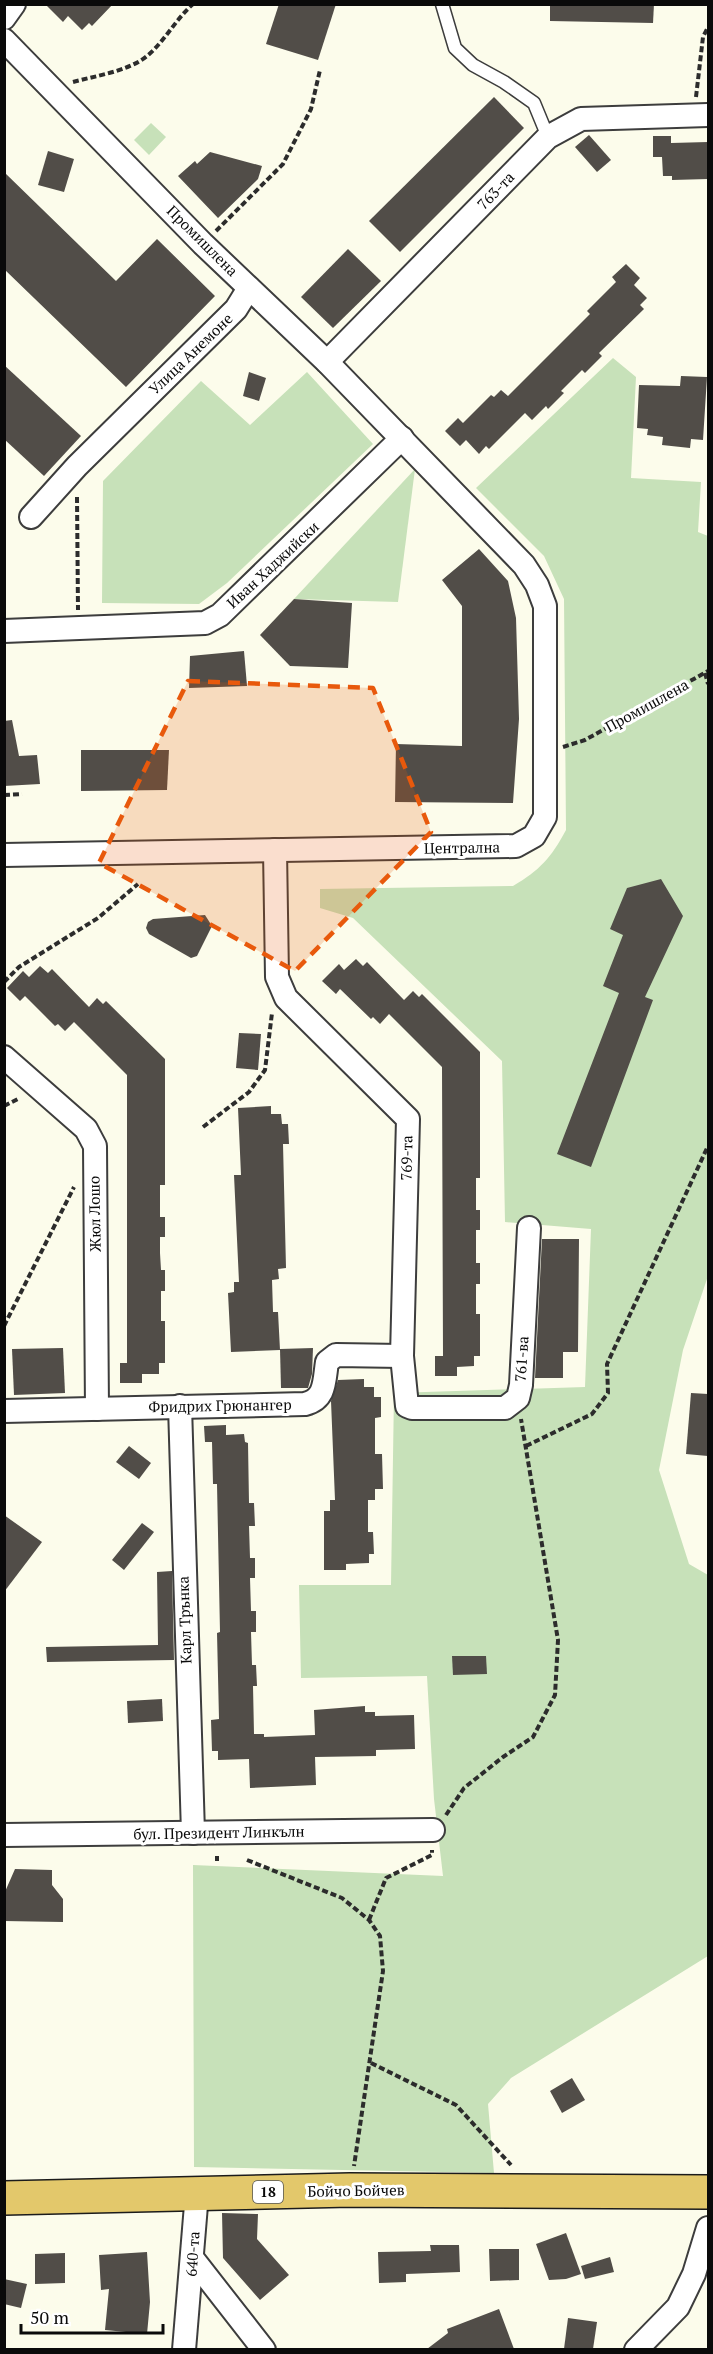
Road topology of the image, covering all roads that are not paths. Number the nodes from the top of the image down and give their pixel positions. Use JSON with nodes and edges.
{"nodes":[{"id":1,"x":14,"y":4,"type":"edge"},
{"id":2,"x":442,"y":4,"type":"edge"},
{"id":3,"x":4,"y":18,"type":"edge"},
{"id":4,"x":4,"y":40,"type":"edge"},
{"id":5,"x":701,"y":116,"type":"edge"},
{"id":6,"x":548,"y":137,"type":"junction"},
{"id":7,"x":249,"y":288,"type":"junction"},
{"id":8,"x":327,"y":362,"type":"junction"},
{"id":9,"x":402,"y":438,"type":"junction"},
{"id":10,"x":31,"y":518,"type":"dead end"},
{"id":11,"x":4,"y":631,"type":"edge"},
{"id":12,"x":275,"y":850,"type":"junction"},
{"id":13,"x":4,"y":855,"type":"edge"},
{"id":14,"x":4,"y":1058,"type":"edge"},
{"id":15,"x":529,"y":1228,"type":"dead end"},
{"id":16,"x":402,"y":1356,"type":"junction"},
{"id":17,"x":180,"y":1406,"type":"junction"},
{"id":18,"x":97,"y":1409,"type":"junction"},
{"id":19,"x":4,"y":1411,"type":"edge"},
{"id":20,"x":433,"y":1830,"type":"road end"},
{"id":21,"x":193,"y":1833,"type":"junction"},
{"id":22,"x":4,"y":1835,"type":"edge"},
{"id":23,"x":708,"y":2192,"type":"edge"},
{"id":24,"x":197,"y":2193,"type":"junction"},
{"id":25,"x":4,"y":2198,"type":"edge"},
{"id":26,"x":708,"y":2228,"type":"edge"},
{"id":27,"x":193,"y":2259,"type":"junction"},
{"id":28,"x":184,"y":2349,"type":"edge"},
{"id":29,"x":264,"y":2349,"type":"edge"},
{"id":30,"x":636,"y":2349,"type":"edge"}],
"edges":[{"from":1,"to":3,"type":"street"},
{"from":2,"to":6,"type":"lane"},
{"from":4,"to":7,"type":"street","name":"Промишлена"},
{"from":5,"to":6,"type":"street","name":"763-та"},
{"from":6,"to":8,"type":"street","name":"763-та"},
{"from":7,"to":8,"type":"street","name":"Промишлена"},
{"from":7,"to":10,"type":"street","name":"Улица Анемоне"},
{"from":8,"to":9,"type":"street","name":"Промишлена"},
{"from":9,"to":11,"type":"street","name":"Иван Хаджийски"},
{"from":9,"to":12,"type":"street","name":"Централна"},
{"from":12,"to":13,"type":"street","name":"Централна"},
{"from":12,"to":16,"type":"street","name":"769-та"},
{"from":14,"to":18,"type":"street","name":"Жюл Лошо"},
{"from":15,"to":16,"type":"street","name":"761-ва"},
{"from":16,"to":17,"type":"street","name":"Фридрих Грюнангер"},
{"from":17,"to":18,"type":"street","name":"Фридрих Грюнангер"},
{"from":17,"to":21,"type":"street","name":"Карл Трънка"},
{"from":18,"to":19,"type":"street","name":"Фридрих Грюнангер"},
{"from":20,"to":21,"type":"street","name":"бул. Президент Линкълн"},
{"from":21,"to":22,"type":"street","name":"бул. Президент Линкълн"},
{"from":23,"to":24,"type":"highway","name":"Бойчо Бойчев","number":"18"},
{"from":24,"to":25,"type":"highway","name":"Бойчо Бойчев","number":"18"},
{"from":24,"to":27,"type":"street","name":"640-та"},
{"from":26,"to":30,"type":"street"},
{"from":27,"to":28,"type":"street","name":"640-та"},
{"from":27,"to":29,"type":"street"}]}
